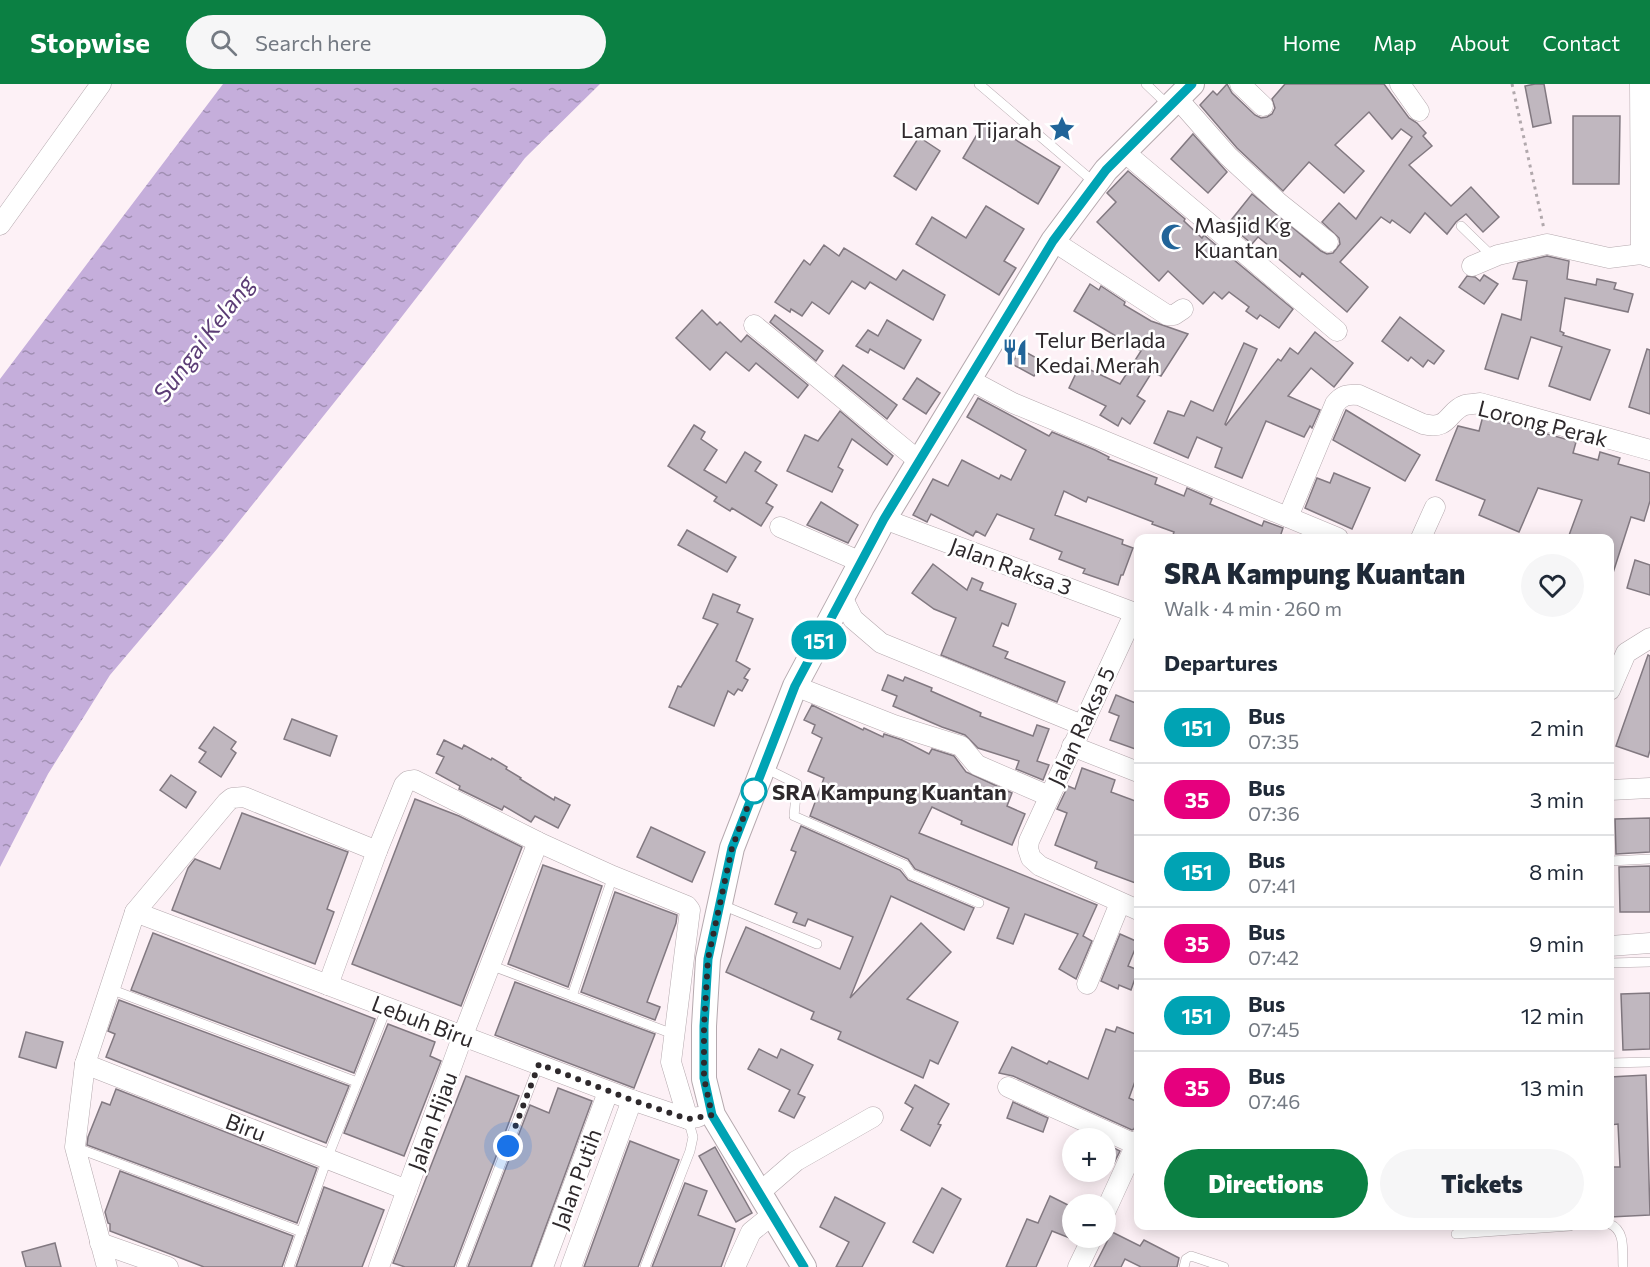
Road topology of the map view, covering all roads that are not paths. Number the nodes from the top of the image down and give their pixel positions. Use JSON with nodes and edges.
{"nodes":[{"id":1,"x":101,"y":84,"type":"edge"},
{"id":2,"x":979,"y":84,"type":"edge"},
{"id":3,"x":1146,"y":84,"type":"edge"},
{"id":4,"x":1240,"y":84,"type":"edge"},
{"id":5,"x":1400,"y":84,"type":"edge"},
{"id":6,"x":1640,"y":84,"type":"edge"},
{"id":7,"x":1180,"y":96,"type":"edge"},
{"id":8,"x":1263,"y":106,"type":"dead end"},
{"id":9,"x":1419,"y":111,"type":"dead end"},
{"id":10,"x":1123,"y":151,"type":"junction"},
{"id":11,"x":1095,"y":183,"type":"junction"},
{"id":12,"x":0,"y":225,"type":"edge"},
{"id":13,"x":1461,"y":226,"type":"dead end"},
{"id":14,"x":1053,"y":241,"type":"junction"},
{"id":15,"x":1328,"y":242,"type":"dead end"},
{"id":16,"x":1646,"y":255,"type":"edge"},
{"id":17,"x":1493,"y":257,"type":"junction"},
{"id":18,"x":1472,"y":266,"type":"dead end"},
{"id":19,"x":1183,"y":309,"type":"dead end"},
{"id":20,"x":754,"y":326,"type":"dead end"},
{"id":21,"x":1337,"y":331,"type":"dead end"},
{"id":22,"x":970,"y":380,"type":"junction"},
{"id":23,"x":1650,"y":450,"type":"edge"},
{"id":24,"x":919,"y":461,"type":"junction"},
{"id":25,"x":1435,"y":507,"type":"dead end"},
{"id":26,"x":1288,"y":517,"type":"junction"},
{"id":27,"x":884,"y":519,"type":"junction"},
{"id":28,"x":780,"y":527,"type":"dead end"},
{"id":29,"x":1328,"y":534,"type":"edge"},
{"id":30,"x":1423,"y":534,"type":"edge"},
{"id":31,"x":861,"y":562,"type":"junction"},
{"id":32,"x":842,"y":597,"type":"junction"},
{"id":33,"x":1134,"y":612,"type":"edge"},
{"id":34,"x":1134,"y":619,"type":"edge"},
{"id":35,"x":1650,"y":638,"type":"edge"},
{"id":36,"x":1614,"y":680,"type":"edge"},
{"id":37,"x":795,"y":686,"type":"junction"},
{"id":38,"x":1082,"y":725,"type":"junction"},
{"id":39,"x":1072,"y":746,"type":"junction"},
{"id":40,"x":763,"y":766,"type":"junction"},
{"id":41,"x":1134,"y":770,"type":"edge"},
{"id":42,"x":1649,"y":785,"type":"edge"},
{"id":43,"x":1614,"y":789,"type":"edge"},
{"id":44,"x":1049,"y":796,"type":"junction"},
{"id":45,"x":538,"y":842,"type":"junction"},
{"id":46,"x":377,"y":851,"type":"junction"},
{"id":47,"x":1650,"y":859,"type":"edge"},
{"id":48,"x":1614,"y":861,"type":"edge"},
{"id":49,"x":613,"y":876,"type":"junction"},
{"id":50,"x":979,"y":903,"type":"dead end"},
{"id":51,"x":719,"y":904,"type":"junction"},
{"id":52,"x":1129,"y":906,"type":"edge"},
{"id":53,"x":135,"y":912,"type":"junction"},
{"id":54,"x":1650,"y":943,"type":"edge"},
{"id":55,"x":817,"y":944,"type":"dead end"},
{"id":56,"x":1614,"y":946,"type":"edge"},
{"id":57,"x":1650,"y":962,"type":"edge"},
{"id":58,"x":1614,"y":963,"type":"edge"},
{"id":59,"x":490,"y":965,"type":"junction"},
{"id":60,"x":1087,"y":984,"type":"dead end"},
{"id":61,"x":328,"y":985,"type":"junction"},
{"id":62,"x":110,"y":989,"type":"junction"},
{"id":63,"x":572,"y":996,"type":"junction"},
{"id":64,"x":387,"y":1007,"type":"junction"},
{"id":65,"x":673,"y":1034,"type":"junction"},
{"id":66,"x":462,"y":1035,"type":"junction"},
{"id":67,"x":1650,"y":1062,"type":"edge"},
{"id":68,"x":1614,"y":1063,"type":"edge"},
{"id":69,"x":85,"y":1064,"type":"junction"},
{"id":70,"x":539,"y":1064,"type":"junction"},
{"id":71,"x":357,"y":1082,"type":"junction"},
{"id":72,"x":1008,"y":1087,"type":"dead end"},
{"id":73,"x":608,"y":1092,"type":"junction"},
{"id":74,"x":632,"y":1100,"type":"junction"},
{"id":75,"x":712,"y":1115,"type":"junction"},
{"id":76,"x":873,"y":1117,"type":"dead end"},
{"id":77,"x":688,"y":1119,"type":"junction"},
{"id":78,"x":1134,"y":1141,"type":"edge"},
{"id":79,"x":75,"y":1147,"type":"junction"},
{"id":80,"x":1134,"y":1151,"type":"edge"},
{"id":81,"x":327,"y":1159,"type":"junction"},
{"id":82,"x":407,"y":1190,"type":"junction"},
{"id":83,"x":759,"y":1193,"type":"junction"},
{"id":84,"x":1114,"y":1194,"type":"edge"},
{"id":85,"x":772,"y":1215,"type":"junction"},
{"id":86,"x":1614,"y":1226,"type":"edge"},
{"id":87,"x":1475,"y":1230,"type":"edge"},
{"id":88,"x":302,"y":1232,"type":"junction"},
{"id":89,"x":1456,"y":1234,"type":"dead end"},
{"id":90,"x":100,"y":1243,"type":"junction"},
{"id":91,"x":1087,"y":1248,"type":"edge"},
{"id":92,"x":107,"y":1267,"type":"edge"},
{"id":93,"x":168,"y":1267,"type":"edge"},
{"id":94,"x":289,"y":1267,"type":"edge"},
{"id":95,"x":380,"y":1267,"type":"edge"},
{"id":96,"x":460,"y":1267,"type":"edge"},
{"id":97,"x":543,"y":1267,"type":"edge"},
{"id":98,"x":571,"y":1267,"type":"edge"},
{"id":99,"x":645,"y":1267,"type":"edge"},
{"id":100,"x":735,"y":1267,"type":"edge"},
{"id":101,"x":804,"y":1267,"type":"edge"},
{"id":102,"x":1078,"y":1267,"type":"edge"},
{"id":103,"x":1184,"y":1267,"type":"edge"},
{"id":104,"x":1224,"y":1267,"type":"edge"},
{"id":105,"x":1623,"y":1267,"type":"edge"}],
"edges":[{"from":1,"to":12,"type":"street"},
{"from":2,"to":11,"type":"lane"},
{"from":3,"to":7,"type":"lane"},
{"from":4,"to":8,"type":"street"},
{"from":5,"to":9,"type":"street"},
{"from":6,"to":16,"type":"street"},
{"from":7,"to":10,"type":"street"},
{"from":7,"to":15,"type":"street"},
{"from":10,"to":11,"type":"street"},
{"from":10,"to":21,"type":"street"},
{"from":11,"to":14,"type":"street"},
{"from":13,"to":17,"type":"lane"},
{"from":14,"to":19,"type":"street"},
{"from":14,"to":22,"type":"street"},
{"from":16,"to":17,"type":"street"},
{"from":17,"to":18,"type":"street"},
{"from":20,"to":24,"type":"street"},
{"from":22,"to":24,"type":"street"},
{"from":22,"to":26,"type":"street"},
{"from":23,"to":26,"type":"street","name":"Lorong Perak"},
{"from":24,"to":27,"type":"street"},
{"from":25,"to":30,"type":"street"},
{"from":26,"to":29,"type":"street"},
{"from":27,"to":31,"type":"street"},
{"from":27,"to":33,"type":"street","name":"Jalan Raksa 3"},
{"from":28,"to":31,"type":"street"},
{"from":31,"to":32,"type":"street"},
{"from":32,"to":37,"type":"street"},
{"from":32,"to":38,"type":"street"},
{"from":34,"to":38,"type":"street","name":"Jalan Raksa 5"},
{"from":35,"to":36,"type":"street"},
{"from":37,"to":40,"type":"street"},
{"from":37,"to":44,"type":"street"},
{"from":38,"to":39,"type":"street","name":"Jalan Raksa 5"},
{"from":39,"to":41,"type":"street"},
{"from":39,"to":44,"type":"street","name":"Jalan Raksa 5"},
{"from":40,"to":50,"type":"lane"},
{"from":40,"to":51,"type":"street"},
{"from":42,"to":43,"type":"street"},
{"from":44,"to":52,"type":"street","name":"Jalan Raksa 5"},
{"from":45,"to":46,"type":"street"},
{"from":45,"to":49,"type":"street"},
{"from":45,"to":59,"type":"street","name":"Jalan Hijau"},
{"from":46,"to":53,"type":"street"},
{"from":46,"to":61,"type":"street"},
{"from":47,"to":48,"type":"lane"},
{"from":49,"to":63,"type":"lane"},
{"from":49,"to":65,"type":"street"},
{"from":51,"to":55,"type":"lane"},
{"from":51,"to":75,"type":"street"},
{"from":52,"to":60,"type":"street"},
{"from":53,"to":61,"type":"street","name":"Lebuh Biru"},
{"from":53,"to":62,"type":"street"},
{"from":54,"to":56,"type":"street"},
{"from":57,"to":58,"type":"lane"},
{"from":59,"to":63,"type":"lane"},
{"from":59,"to":66,"type":"street","name":"Jalan Hijau"},
{"from":61,"to":64,"type":"street","name":"Lebuh Biru"},
{"from":62,"to":69,"type":"street"},
{"from":62,"to":71,"type":"lane"},
{"from":63,"to":65,"type":"lane"},
{"from":64,"to":66,"type":"street","name":"Lebuh Biru"},
{"from":64,"to":71,"type":"lane"},
{"from":65,"to":77,"type":"street"},
{"from":66,"to":70,"type":"street","name":"Lebuh Biru"},
{"from":66,"to":82,"type":"street","name":"Jalan Hijau"},
{"from":67,"to":68,"type":"lane"},
{"from":69,"to":79,"type":"street"},
{"from":69,"to":81,"type":"street","name":"Biru"},
{"from":70,"to":73,"type":"street","name":"Lebuh Biru"},
{"from":70,"to":96,"type":"lane"},
{"from":71,"to":81,"type":"lane"},
{"from":72,"to":78,"type":"street"},
{"from":73,"to":74,"type":"street","name":"Lebuh Biru"},
{"from":73,"to":97,"type":"street","name":"Jalan Putih"},
{"from":74,"to":77,"type":"street","name":"Lebuh Biru"},
{"from":74,"to":98,"type":"street","name":"Jalan Putih"},
{"from":75,"to":77,"type":"street","name":"Lebuh Biru"},
{"from":75,"to":83,"type":"street"},
{"from":76,"to":83,"type":"street"},
{"from":77,"to":99,"type":"lane"},
{"from":79,"to":88,"type":"lane"},
{"from":79,"to":90,"type":"street"},
{"from":80,"to":84,"type":"street"},
{"from":81,"to":82,"type":"street","name":"Biru"},
{"from":81,"to":88,"type":"lane"},
{"from":82,"to":95,"type":"street","name":"Jalan Hijau"},
{"from":83,"to":85,"type":"street"},
{"from":85,"to":100,"type":"street"},
{"from":85,"to":101,"type":"street"},
{"from":86,"to":105,"type":"lane"},
{"from":87,"to":89,"type":"lane"},
{"from":88,"to":94,"type":"lane"},
{"from":90,"to":92,"type":"street"},
{"from":90,"to":93,"type":"street"},
{"from":91,"to":102,"type":"street"},
{"from":103,"to":104,"type":"lane"}]}
